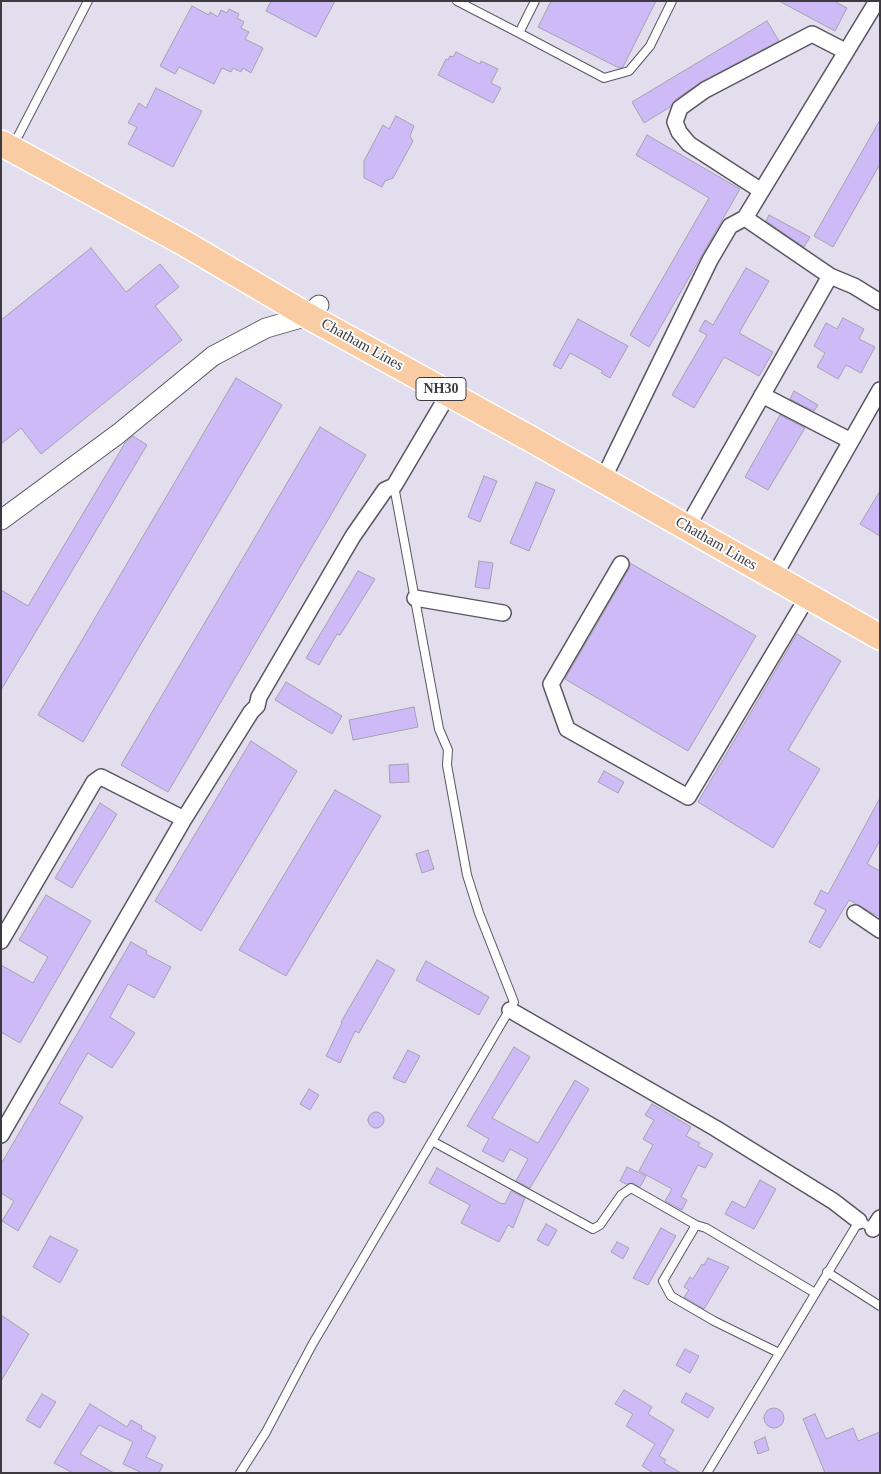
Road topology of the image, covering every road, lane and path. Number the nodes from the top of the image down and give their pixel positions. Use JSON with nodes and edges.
{"nodes":[{"id":1,"x":88,"y":1,"type":"edge"},
{"id":2,"x":457,"y":1,"type":"edge"},
{"id":3,"x":535,"y":1,"type":"edge"},
{"id":4,"x":672,"y":1,"type":"edge"},
{"id":5,"x":877,"y":1,"type":"edge"},
{"id":6,"x":519,"y":33,"type":"junction"},
{"id":7,"x":845,"y":52,"type":"junction"},
{"id":8,"x":8,"y":140,"type":"edge"},
{"id":9,"x":760,"y":190,"type":"junction"},
{"id":10,"x":745,"y":218,"type":"junction"},
{"id":11,"x":830,"y":276,"type":"junction"},
{"id":12,"x":880,"y":302,"type":"edge"},
{"id":13,"x":314,"y":310,"type":"junction"},
{"id":14,"x":880,"y":390,"type":"edge"},
{"id":15,"x":448,"y":393,"type":"junction"},
{"id":16,"x":762,"y":395,"type":"junction"},
{"id":17,"x":851,"y":441,"type":"junction"},
{"id":18,"x":608,"y":469,"type":"junction"},
{"id":19,"x":394,"y":486,"type":"junction"},
{"id":20,"x":693,"y":517,"type":"junction"},
{"id":21,"x":1,"y":520,"type":"edge"},
{"id":22,"x":620,"y":564,"type":"dead end"},
{"id":23,"x":780,"y":566,"type":"junction"},
{"id":24,"x":808,"y":596,"type":"junction"},
{"id":25,"x":415,"y":598,"type":"junction"},
{"id":26,"x":503,"y":613,"type":"dead end"},
{"id":27,"x":880,"y":623,"type":"edge"},
{"id":28,"x":880,"y":637,"type":"edge"},
{"id":29,"x":184,"y":819,"type":"junction"},
{"id":30,"x":855,"y":913,"type":"dead end"},
{"id":31,"x":880,"y":930,"type":"edge"},
{"id":32,"x":1,"y":942,"type":"edge"},
{"id":33,"x":510,"y":1010,"type":"junction"},
{"id":34,"x":1,"y":1135,"type":"edge"},
{"id":35,"x":432,"y":1140,"type":"junction"},
{"id":36,"x":859,"y":1221,"type":"junction"},
{"id":37,"x":696,"y":1225,"type":"junction"},
{"id":38,"x":878,"y":1226,"type":"edge"},
{"id":39,"x":827,"y":1272,"type":"junction"},
{"id":40,"x":815,"y":1293,"type":"junction"},
{"id":41,"x":880,"y":1306,"type":"edge"},
{"id":42,"x":779,"y":1353,"type":"junction"},
{"id":43,"x":240,"y":1473,"type":"edge"},
{"id":44,"x":706,"y":1473,"type":"edge"}],
"edges":[{"from":1,"to":8,"type":"lane"},
{"from":2,"to":6,"type":"lane"},
{"from":3,"to":6,"type":"lane"},
{"from":4,"to":6,"type":"lane"},
{"from":5,"to":7,"type":"street"},
{"from":7,"to":9,"type":"street"},
{"from":7,"to":9,"type":"street"},
{"from":8,"to":13,"type":"highway","name":"Chatham Lines","number":"NH30"},
{"from":9,"to":10,"type":"street"},
{"from":10,"to":11,"type":"street"},
{"from":10,"to":18,"type":"street"},
{"from":11,"to":12,"type":"street"},
{"from":11,"to":16,"type":"street"},
{"from":13,"to":15,"type":"highway","name":"Chatham Lines","number":"NH30"},
{"from":13,"to":18,"type":"highway","name":"Chatham Lines","number":"NH30"},
{"from":13,"to":21,"type":"street"},
{"from":14,"to":17,"type":"street"},
{"from":15,"to":19,"type":"street"},
{"from":15,"to":24,"type":"highway","name":"Chatham Lines","number":"NH30"},
{"from":16,"to":17,"type":"street"},
{"from":16,"to":20,"type":"street"},
{"from":17,"to":23,"type":"street"},
{"from":18,"to":20,"type":"highway","name":"Chatham Lines","number":"NH30"},
{"from":19,"to":25,"type":"lane"},
{"from":19,"to":29,"type":"street"},
{"from":20,"to":23,"type":"highway","name":"Chatham Lines","number":"NH30"},
{"from":22,"to":24,"type":"street"},
{"from":23,"to":27,"type":"highway","name":"Chatham Lines","number":"NH30"},
{"from":24,"to":28,"type":"highway","name":"Chatham Lines","number":"NH30"},
{"from":25,"to":26,"type":"street"},
{"from":25,"to":33,"type":"lane"},
{"from":29,"to":32,"type":"street"},
{"from":29,"to":34,"type":"street"},
{"from":30,"to":31,"type":"street"},
{"from":33,"to":35,"type":"lane"},
{"from":33,"to":36,"type":"street"},
{"from":35,"to":37,"type":"lane"},
{"from":35,"to":43,"type":"lane"},
{"from":36,"to":38,"type":"lane"},
{"from":36,"to":39,"type":"lane"},
{"from":37,"to":40,"type":"lane"},
{"from":37,"to":42,"type":"lane"},
{"from":39,"to":40,"type":"lane"},
{"from":39,"to":41,"type":"lane"},
{"from":40,"to":42,"type":"lane"},
{"from":42,"to":44,"type":"lane"}]}
